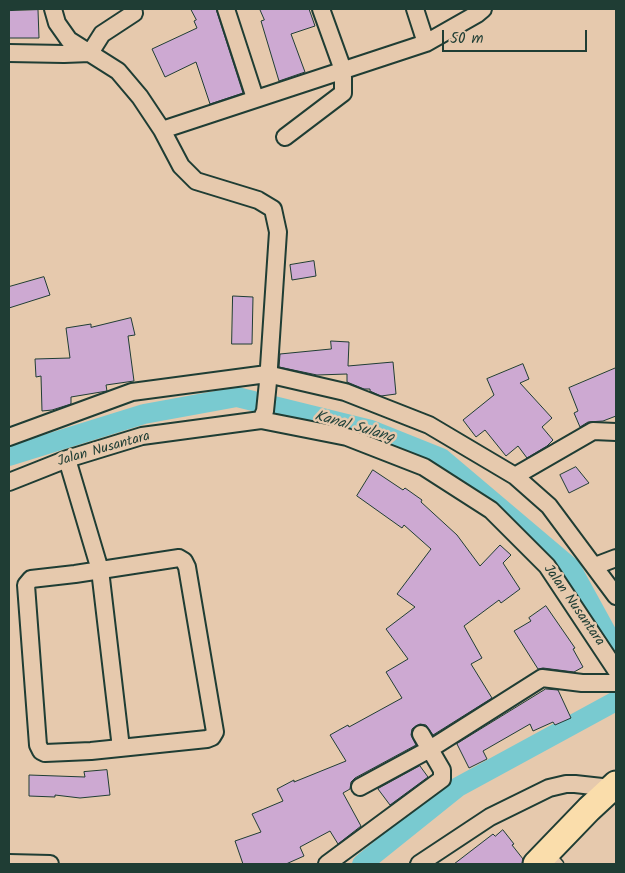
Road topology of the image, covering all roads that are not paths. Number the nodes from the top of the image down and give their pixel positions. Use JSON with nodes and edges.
{"nodes":[{"id":1,"x":53,"y":9,"type":"edge"},
{"id":2,"x":226,"y":9,"type":"edge"},
{"id":3,"x":321,"y":9,"type":"edge"},
{"id":4,"x":415,"y":9,"type":"edge"},
{"id":5,"x":483,"y":9,"type":"edge"},
{"id":6,"x":134,"y":13,"type":"dead end"},
{"id":7,"x":426,"y":43,"type":"junction"},
{"id":8,"x":9,"y":53,"type":"edge"},
{"id":9,"x":90,"y":53,"type":"junction"},
{"id":10,"x":343,"y":70,"type":"junction"},
{"id":11,"x":255,"y":98,"type":"junction"},
{"id":12,"x":162,"y":130,"type":"junction"},
{"id":13,"x":285,"y":137,"type":"dead end"},
{"id":14,"x":268,"y":378,"type":"junction"},
{"id":15,"x":263,"y":416,"type":"junction"},
{"id":16,"x":616,"y":432,"type":"edge"},
{"id":17,"x":9,"y":437,"type":"edge"},
{"id":18,"x":67,"y":459,"type":"junction"},
{"id":19,"x":515,"y":476,"type":"junction"},
{"id":20,"x":9,"y":482,"type":"edge"},
{"id":21,"x":616,"y":558,"type":"edge"},
{"id":22,"x":594,"y":566,"type":"junction"},
{"id":23,"x":100,"y":570,"type":"junction"},
{"id":24,"x":616,"y":596,"type":"edge"},
{"id":25,"x":616,"y":670,"type":"edge"},
{"id":26,"x":616,"y":683,"type":"edge"},
{"id":27,"x":421,"y":734,"type":"dead end"},
{"id":28,"x":121,"y":748,"type":"junction"},
{"id":29,"x":430,"y":749,"type":"junction"},
{"id":30,"x":614,"y":786,"type":"edge"},
{"id":31,"x":360,"y":787,"type":"dead end"},
{"id":32,"x":547,"y":860,"type":"edge"},
{"id":33,"x":9,"y":863,"type":"edge"},
{"id":34,"x":50,"y":864,"type":"edge"},
{"id":35,"x":327,"y":864,"type":"edge"},
{"id":36,"x":419,"y":864,"type":"edge"}],
"edges":[{"from":1,"to":9,"type":"street"},
{"from":2,"to":11,"type":"street"},
{"from":3,"to":10,"type":"street"},
{"from":4,"to":7,"type":"street"},
{"from":5,"to":7,"type":"street"},
{"from":6,"to":9,"type":"street"},
{"from":7,"to":10,"type":"street"},
{"from":8,"to":9,"type":"street"},
{"from":9,"to":12,"type":"street"},
{"from":10,"to":11,"type":"street"},
{"from":10,"to":13,"type":"street"},
{"from":11,"to":12,"type":"street"},
{"from":12,"to":14,"type":"street"},
{"from":14,"to":15,"type":"street"},
{"from":14,"to":17,"type":"street"},
{"from":14,"to":19,"type":"street"},
{"from":15,"to":18,"type":"street","name":"Jalan Nusantara"},
{"from":15,"to":25,"type":"street","name":"Jalan Nusantara"},
{"from":16,"to":19,"type":"street"},
{"from":18,"to":20,"type":"street","name":"Jalan Nusantara"},
{"from":18,"to":23,"type":"street"},
{"from":19,"to":22,"type":"street"},
{"from":21,"to":22,"type":"street"},
{"from":22,"to":24,"type":"street"},
{"from":23,"to":28,"type":"street"},
{"from":23,"to":28,"type":"street"},
{"from":23,"to":28,"type":"street"},
{"from":26,"to":29,"type":"street"},
{"from":27,"to":29,"type":"street"},
{"from":29,"to":31,"type":"street"},
{"from":29,"to":35,"type":"street"},
{"from":30,"to":32,"type":"main road"},
{"from":30,"to":36,"type":"street"},
{"from":33,"to":34,"type":"street"}]}
